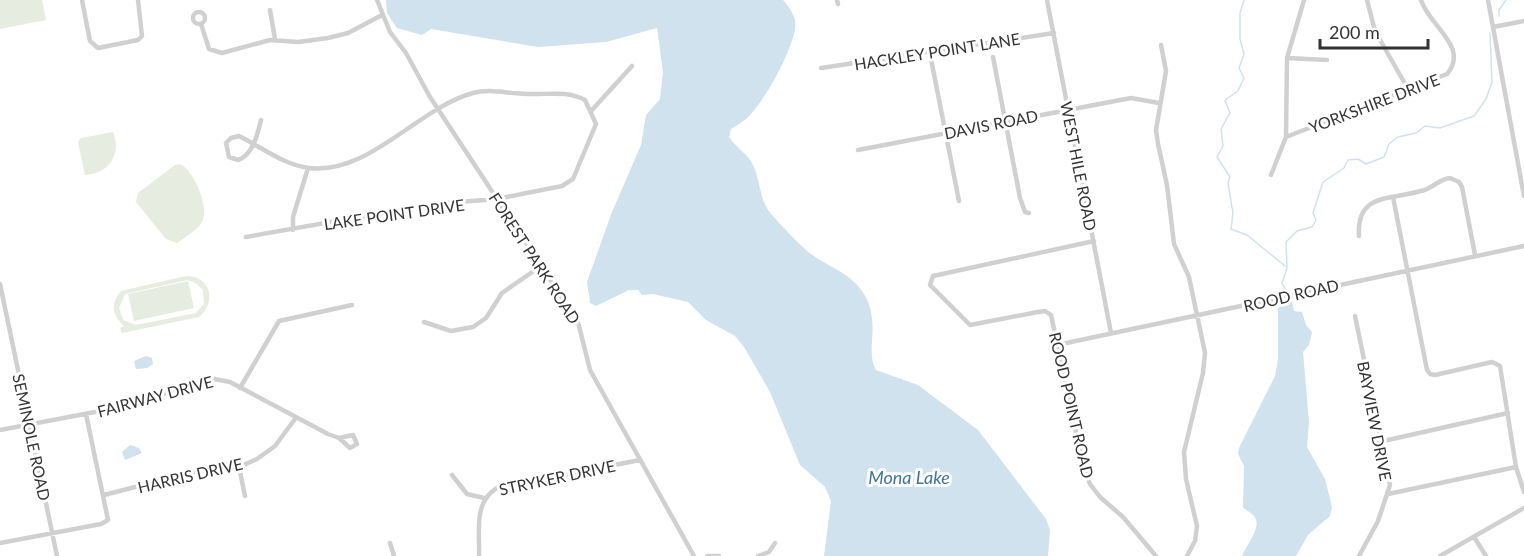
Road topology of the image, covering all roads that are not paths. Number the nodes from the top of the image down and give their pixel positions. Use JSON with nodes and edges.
{"nodes":[{"id":1,"x":82,"y":0,"type":"edge"},
{"id":2,"x":138,"y":0,"type":"edge"},
{"id":3,"x":377,"y":0,"type":"edge"},
{"id":4,"x":1047,"y":0,"type":"edge"},
{"id":5,"x":1304,"y":0,"type":"edge"},
{"id":6,"x":1367,"y":0,"type":"edge"},
{"id":7,"x":1421,"y":0,"type":"edge"},
{"id":8,"x":1488,"y":0,"type":"edge"},
{"id":9,"x":270,"y":10,"type":"dead end"},
{"id":10,"x":382,"y":15,"type":"junction"},
{"id":11,"x":1524,"y":21,"type":"edge"},
{"id":12,"x":201,"y":24,"type":"dead end"},
{"id":13,"x":1493,"y":27,"type":"junction"},
{"id":14,"x":1054,"y":33,"type":"junction"},
{"id":15,"x":275,"y":39,"type":"junction"},
{"id":16,"x":1161,"y":45,"type":"dead end"},
{"id":17,"x":993,"y":57,"type":"dead end"},
{"id":18,"x":1287,"y":58,"type":"junction"},
{"id":19,"x":931,"y":59,"type":"dead end"},
{"id":20,"x":1327,"y":60,"type":"dead end"},
{"id":21,"x":632,"y":66,"type":"dead end"},
{"id":22,"x":821,"y":68,"type":"dead end"},
{"id":23,"x":1408,"y":88,"type":"junction"},
{"id":24,"x":1159,"y":103,"type":"junction"},
{"id":25,"x":437,"y":109,"type":"junction"},
{"id":26,"x":1068,"y":109,"type":"junction"},
{"id":27,"x":592,"y":110,"type":"junction"},
{"id":28,"x":261,"y":120,"type":"dead end"},
{"id":29,"x":1007,"y":121,"type":"junction"},
{"id":30,"x":945,"y":134,"type":"junction"},
{"id":31,"x":1286,"y":137,"type":"junction"},
{"id":32,"x":253,"y":144,"type":"junction"},
{"id":33,"x":858,"y":150,"type":"dead end"},
{"id":34,"x":308,"y":168,"type":"junction"},
{"id":35,"x":1271,"y":175,"type":"dead end"},
{"id":36,"x":1524,"y":196,"type":"edge"},
{"id":37,"x":1393,"y":197,"type":"junction"},
{"id":38,"x":497,"y":200,"type":"junction"},
{"id":39,"x":958,"y":201,"type":"dead end"},
{"id":40,"x":1029,"y":213,"type":"dead end"},
{"id":41,"x":293,"y":230,"type":"junction"},
{"id":42,"x":246,"y":237,"type":"dead end"},
{"id":43,"x":1359,"y":237,"type":"dead end"},
{"id":44,"x":1094,"y":241,"type":"junction"},
{"id":45,"x":1524,"y":246,"type":"edge"},
{"id":46,"x":1475,"y":255,"type":"junction"},
{"id":47,"x":541,"y":266,"type":"junction"},
{"id":48,"x":1408,"y":269,"type":"junction"},
{"id":49,"x":0,"y":288,"type":"edge"},
{"id":50,"x":352,"y":305,"type":"dead end"},
{"id":51,"x":1198,"y":315,"type":"junction"},
{"id":52,"x":1355,"y":316,"type":"dead end"},
{"id":53,"x":424,"y":322,"type":"dead end"},
{"id":54,"x":1111,"y":333,"type":"junction"},
{"id":55,"x":1057,"y":345,"type":"junction"},
{"id":56,"x":240,"y":388,"type":"junction"},
{"id":57,"x":86,"y":414,"type":"junction"},
{"id":58,"x":1508,"y":414,"type":"junction"},
{"id":59,"x":295,"y":418,"type":"junction"},
{"id":60,"x":29,"y":424,"type":"junction"},
{"id":61,"x":0,"y":430,"type":"edge"},
{"id":62,"x":339,"y":438,"type":"dead end"},
{"id":63,"x":1379,"y":442,"type":"junction"},
{"id":64,"x":640,"y":460,"type":"junction"},
{"id":65,"x":239,"y":466,"type":"junction"},
{"id":66,"x":1516,"y":467,"type":"junction"},
{"id":67,"x":452,"y":475,"type":"dead end"},
{"id":68,"x":1524,"y":492,"type":"edge"},
{"id":69,"x":1388,"y":494,"type":"junction"},
{"id":70,"x":104,"y":495,"type":"junction"},
{"id":71,"x":245,"y":496,"type":"dead end"},
{"id":72,"x":484,"y":498,"type":"junction"},
{"id":73,"x":1524,"y":508,"type":"edge"},
{"id":74,"x":52,"y":534,"type":"junction"},
{"id":75,"x":1474,"y":537,"type":"junction"},
{"id":76,"x":0,"y":543,"type":"edge"},
{"id":77,"x":390,"y":543,"type":"dead end"},
{"id":78,"x":775,"y":543,"type":"dead end"},
{"id":79,"x":57,"y":556,"type":"edge"},
{"id":80,"x":394,"y":556,"type":"edge"},
{"id":81,"x":479,"y":556,"type":"edge"},
{"id":82,"x":694,"y":556,"type":"edge"},
{"id":83,"x":707,"y":556,"type":"edge"},
{"id":84,"x":719,"y":556,"type":"edge"},
{"id":85,"x":758,"y":556,"type":"edge"},
{"id":86,"x":1156,"y":556,"type":"edge"},
{"id":87,"x":1187,"y":556,"type":"edge"},
{"id":88,"x":1359,"y":556,"type":"edge"},
{"id":89,"x":1440,"y":556,"type":"edge"},
{"id":90,"x":1486,"y":556,"type":"edge"}],
"edges":[{"from":1,"to":2,"type":"street"},
{"from":3,"to":10,"type":"street","name":"FOREST PARK ROAD"},
{"from":4,"to":14,"type":"street","name":"WEST HILE ROAD"},
{"from":5,"to":18,"type":"street"},
{"from":6,"to":23,"type":"street"},
{"from":7,"to":23,"type":"street","name":"YORKSHIRE DRIVE"},
{"from":8,"to":13,"type":"street"},
{"from":9,"to":15,"type":"street"},
{"from":10,"to":15,"type":"street"},
{"from":10,"to":25,"type":"street","name":"FOREST PARK ROAD"},
{"from":11,"to":13,"type":"street"},
{"from":12,"to":15,"type":"street"},
{"from":13,"to":36,"type":"street"},
{"from":14,"to":22,"type":"street","name":"HACKLEY POINT LANE"},
{"from":14,"to":26,"type":"street","name":"WEST HILE ROAD"},
{"from":16,"to":24,"type":"street"},
{"from":17,"to":29,"type":"street"},
{"from":18,"to":20,"type":"street"},
{"from":18,"to":31,"type":"street"},
{"from":19,"to":30,"type":"street"},
{"from":21,"to":27,"type":"street"},
{"from":23,"to":31,"type":"street","name":"YORKSHIRE DRIVE"},
{"from":24,"to":26,"type":"street","name":"DAVIS ROAD"},
{"from":24,"to":51,"type":"street"},
{"from":25,"to":27,"type":"street"},
{"from":25,"to":34,"type":"street"},
{"from":25,"to":38,"type":"street","name":"FOREST PARK ROAD"},
{"from":26,"to":29,"type":"street","name":"DAVIS ROAD"},
{"from":26,"to":44,"type":"street","name":"WEST HILE ROAD"},
{"from":27,"to":38,"type":"street","name":"LAKE POINT DRIVE"},
{"from":28,"to":32,"type":"street"},
{"from":29,"to":30,"type":"street","name":"DAVIS ROAD"},
{"from":29,"to":40,"type":"street"},
{"from":30,"to":33,"type":"street","name":"DAVIS ROAD"},
{"from":30,"to":39,"type":"street"},
{"from":31,"to":35,"type":"street"},
{"from":32,"to":32,"type":"street"},
{"from":32,"to":34,"type":"street"},
{"from":34,"to":41,"type":"street"},
{"from":37,"to":43,"type":"street"},
{"from":37,"to":46,"type":"street"},
{"from":37,"to":48,"type":"street"},
{"from":38,"to":41,"type":"street","name":"LAKE POINT DRIVE"},
{"from":38,"to":47,"type":"street","name":"FOREST PARK ROAD"},
{"from":41,"to":42,"type":"street","name":"LAKE POINT DRIVE"},
{"from":44,"to":54,"type":"street","name":"WEST HILE ROAD"},
{"from":44,"to":55,"type":"street","name":"ROOD POINT ROAD"},
{"from":45,"to":46,"type":"street","name":"ROOD ROAD"},
{"from":46,"to":48,"type":"street","name":"ROOD ROAD"},
{"from":47,"to":53,"type":"street"},
{"from":47,"to":64,"type":"street","name":"FOREST PARK ROAD"},
{"from":48,"to":51,"type":"street","name":"ROOD ROAD"},
{"from":48,"to":58,"type":"street"},
{"from":49,"to":60,"type":"street","name":"SEMINOLE ROAD"},
{"from":50,"to":56,"type":"street"},
{"from":51,"to":54,"type":"street","name":"ROOD ROAD"},
{"from":51,"to":87,"type":"street"},
{"from":52,"to":63,"type":"street","name":"BAYVIEW DRIVE"},
{"from":54,"to":55,"type":"street","name":"ROOD ROAD"},
{"from":55,"to":86,"type":"street","name":"ROOD POINT ROAD"},
{"from":56,"to":57,"type":"street","name":"FAIRWAY DRIVE"},
{"from":56,"to":59,"type":"street","name":"FAIRWAY DRIVE"},
{"from":57,"to":60,"type":"street","name":"FAIRWAY DRIVE"},
{"from":57,"to":70,"type":"street"},
{"from":58,"to":63,"type":"street"},
{"from":58,"to":66,"type":"street"},
{"from":59,"to":62,"type":"street","name":"FAIRWAY DRIVE"},
{"from":59,"to":65,"type":"street","name":"HARRIS DRIVE"},
{"from":60,"to":61,"type":"street","name":"FAIRWAY DRIVE"},
{"from":60,"to":74,"type":"street","name":"SEMINOLE ROAD"},
{"from":63,"to":69,"type":"street","name":"BAYVIEW DRIVE"},
{"from":64,"to":72,"type":"street","name":"STRYKER DRIVE"},
{"from":64,"to":82,"type":"street","name":"FOREST PARK ROAD"},
{"from":65,"to":70,"type":"street","name":"HARRIS DRIVE"},
{"from":65,"to":71,"type":"street"},
{"from":66,"to":68,"type":"street"},
{"from":66,"to":69,"type":"street"},
{"from":67,"to":72,"type":"street","name":"STRYKER DRIVE"},
{"from":69,"to":88,"type":"street","name":"BAYVIEW DRIVE"},
{"from":70,"to":74,"type":"street"},
{"from":72,"to":81,"type":"street"},
{"from":73,"to":75,"type":"street"},
{"from":74,"to":76,"type":"street"},
{"from":74,"to":79,"type":"street","name":"SEMINOLE ROAD"},
{"from":75,"to":89,"type":"street"},
{"from":75,"to":90,"type":"street"},
{"from":77,"to":80,"type":"street"},
{"from":78,"to":85,"type":"street"},
{"from":83,"to":84,"type":"street"}]}
